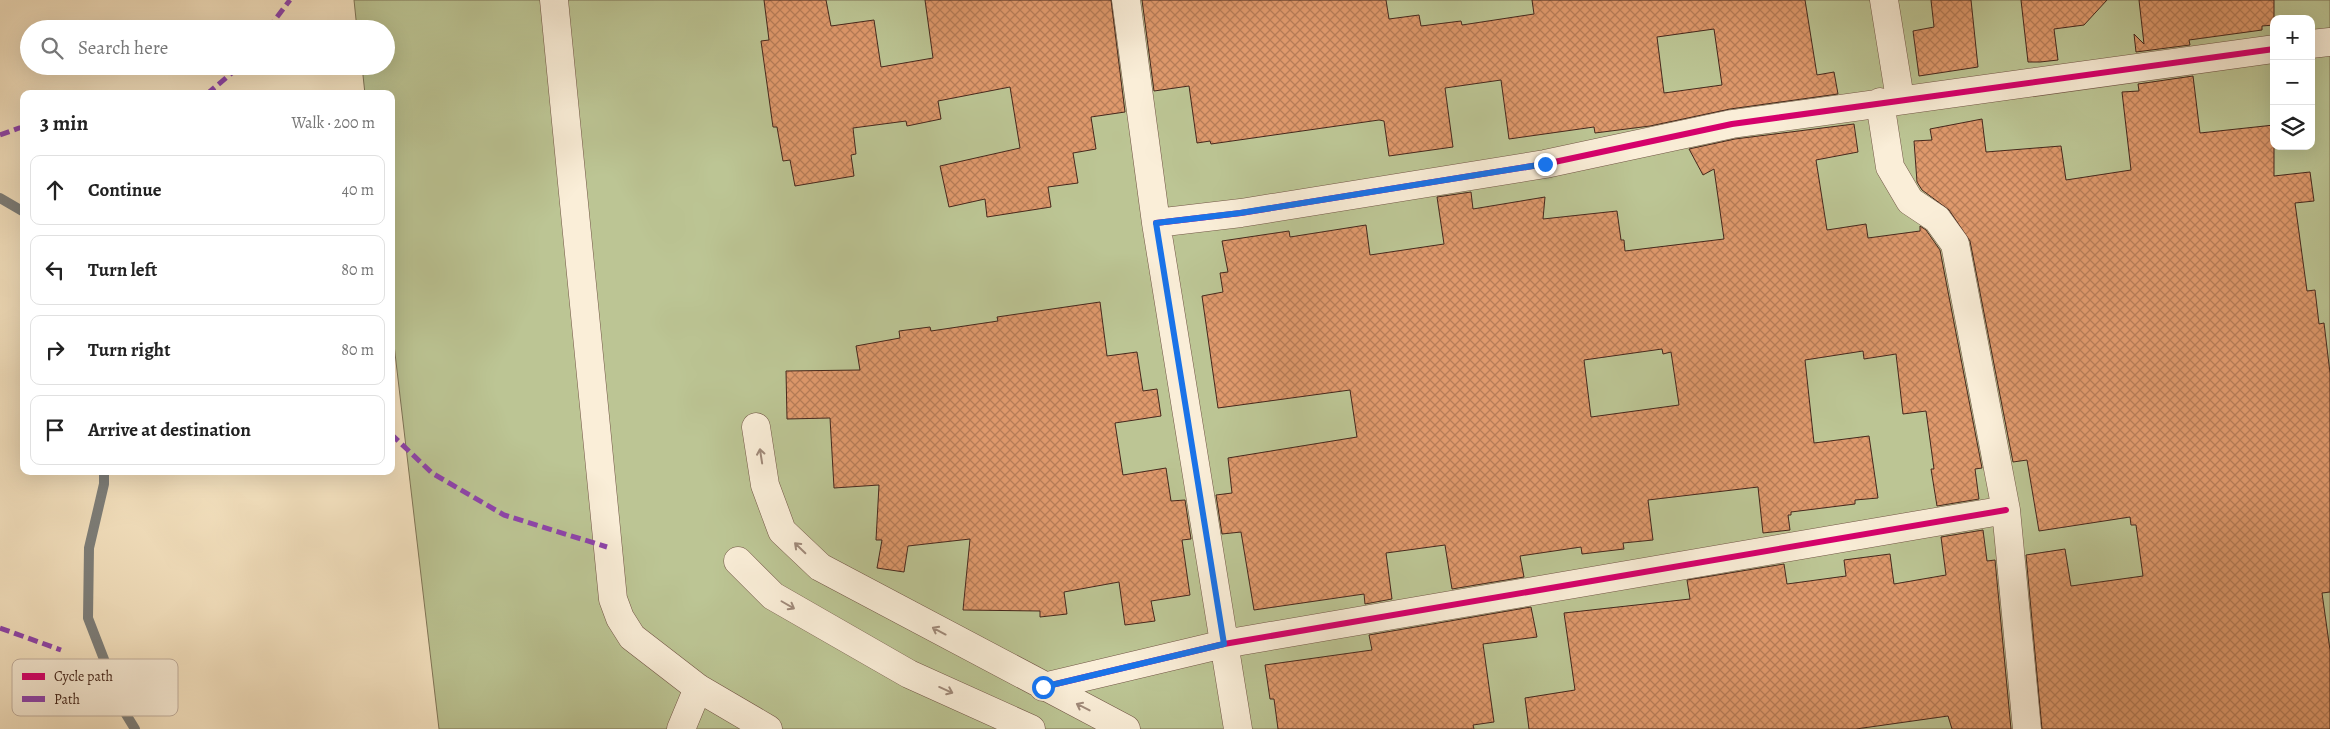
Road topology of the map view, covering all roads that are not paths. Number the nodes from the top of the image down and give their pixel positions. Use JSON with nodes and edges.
{"nodes":[{"id":1,"x":554,"y":0,"type":"edge"},
{"id":2,"x":1126,"y":0,"type":"edge"},
{"id":3,"x":1884,"y":0,"type":"edge"},
{"id":4,"x":2330,"y":42,"type":"edge"},
{"id":5,"x":2315,"y":44,"type":"edge"},
{"id":6,"x":2270,"y":50,"type":"edge"},
{"id":7,"x":1890,"y":101,"type":"junction"},
{"id":8,"x":1156,"y":223,"type":"junction"},
{"id":9,"x":756,"y":427,"type":"dead end"},
{"id":10,"x":2006,"y":510,"type":"junction"},
{"id":11,"x":738,"y":561,"type":"dead end"},
{"id":12,"x":1224,"y":644,"type":"junction"},
{"id":13,"x":1043,"y":687,"type":"junction"},
{"id":14,"x":698,"y":688,"type":"junction"},
{"id":15,"x":681,"y":729,"type":"edge"},
{"id":16,"x":768,"y":729,"type":"edge"},
{"id":17,"x":1031,"y":729,"type":"edge"},
{"id":18,"x":1126,"y":729,"type":"edge"},
{"id":19,"x":1238,"y":729,"type":"edge"},
{"id":20,"x":2027,"y":729,"type":"edge"}],
"edges":[{"from":1,"to":14,"type":"street"},
{"from":2,"to":8,"type":"street"},
{"from":3,"to":7,"type":"street"},
{"from":4,"to":5,"type":"street"},
{"from":6,"to":7,"type":"street"},
{"from":7,"to":8,"type":"street"},
{"from":7,"to":10,"type":"street"},
{"from":8,"to":12,"type":"street"},
{"from":13,"to":9,"type":"street","one_way":true},
{"from":10,"to":12,"type":"street"},
{"from":10,"to":20,"type":"street"},
{"from":11,"to":17,"type":"street","one_way":true},
{"from":12,"to":13,"type":"street"},
{"from":12,"to":19,"type":"street"},
{"from":18,"to":13,"type":"street","one_way":true},
{"from":14,"to":15,"type":"street"},
{"from":14,"to":16,"type":"street"}]}
